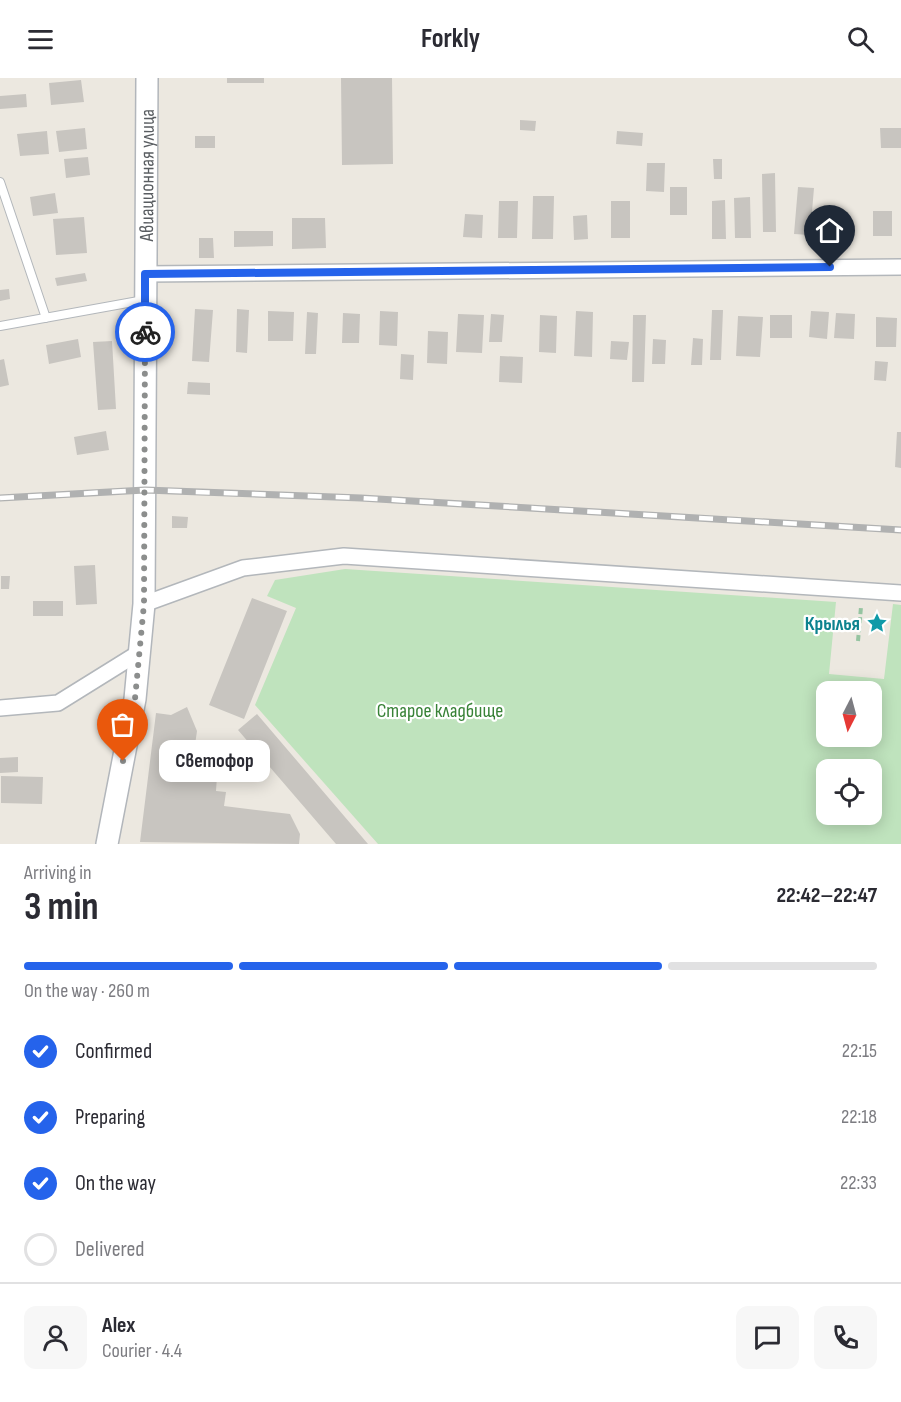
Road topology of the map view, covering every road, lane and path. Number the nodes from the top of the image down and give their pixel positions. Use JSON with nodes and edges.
{"nodes":[{"id":1,"x":147,"y":78,"type":"edge"},
{"id":2,"x":0,"y":182,"type":"edge"},
{"id":3,"x":901,"y":267,"type":"edge"},
{"id":4,"x":145,"y":274,"type":"junction"},
{"id":5,"x":145,"y":299,"type":"junction"},
{"id":6,"x":46,"y":318,"type":"junction"},
{"id":7,"x":0,"y":326,"type":"edge"},
{"id":8,"x":862,"y":588,"type":"junction"},
{"id":9,"x":901,"y":593,"type":"edge"},
{"id":10,"x":144,"y":604,"type":"junction"},
{"id":11,"x":858,"y":641,"type":"dead end"},
{"id":12,"x":141,"y":652,"type":"junction"},
{"id":13,"x":0,"y":708,"type":"edge"},
{"id":14,"x":107,"y":844,"type":"edge"}],
"edges":[{"from":1,"to":4,"type":"main road","name":"Авиационная улица"},
{"from":2,"to":6,"type":"lane"},
{"from":3,"to":4,"type":"street"},
{"from":4,"to":5,"type":"main road","name":"Авиационная улица"},
{"from":5,"to":6,"type":"lane"},
{"from":5,"to":10,"type":"main road","name":"Авиационная улица"},
{"from":6,"to":7,"type":"lane"},
{"from":8,"to":9,"type":"street"},
{"from":8,"to":10,"type":"street"},
{"from":8,"to":11,"type":"path"},
{"from":10,"to":12,"type":"main road","name":"Авиационная улица"},
{"from":12,"to":13,"type":"street"},
{"from":12,"to":14,"type":"main road","name":"Авиационная улица"}]}
